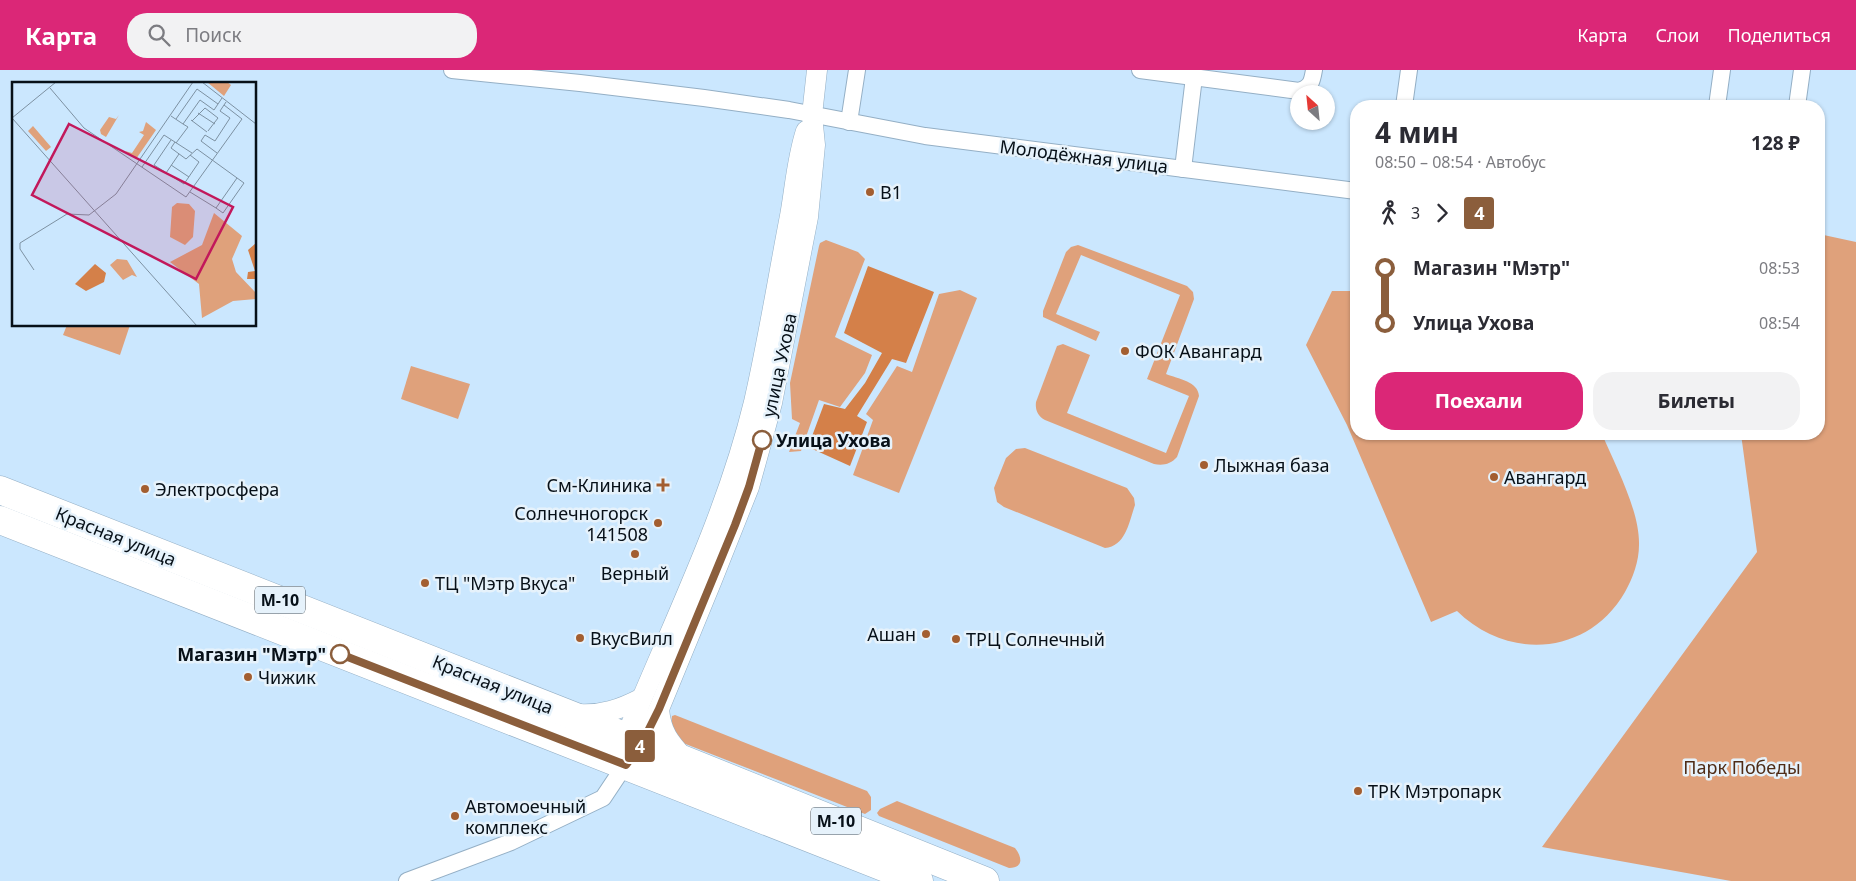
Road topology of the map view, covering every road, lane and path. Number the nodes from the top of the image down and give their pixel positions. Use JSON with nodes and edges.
{"nodes":[{"id":1,"x":452,"y":70,"type":"edge"},
{"id":2,"x":817,"y":70,"type":"edge"},
{"id":3,"x":857,"y":70,"type":"edge"},
{"id":4,"x":1140,"y":70,"type":"edge"},
{"id":5,"x":1314,"y":70,"type":"edge"},
{"id":6,"x":1409,"y":70,"type":"edge"},
{"id":7,"x":1722,"y":70,"type":"edge"},
{"id":8,"x":1802,"y":70,"type":"edge"},
{"id":9,"x":1194,"y":77,"type":"junction"},
{"id":10,"x":1405,"y":100,"type":"edge"},
{"id":11,"x":1718,"y":100,"type":"edge"},
{"id":12,"x":1798,"y":100,"type":"edge"},
{"id":13,"x":812,"y":115,"type":"junction"},
{"id":14,"x":849,"y":122,"type":"junction"},
{"id":15,"x":1182,"y":169,"type":"junction"},
{"id":16,"x":1350,"y":190,"type":"edge"},
{"id":17,"x":0,"y":490,"type":"edge"},
{"id":18,"x":0,"y":520,"type":"edge"},
{"id":19,"x":642,"y":698,"type":"junction"},
{"id":20,"x":659,"y":709,"type":"junction"},
{"id":21,"x":560,"y":711,"type":"junction"},
{"id":22,"x":634,"y":740,"type":"junction"},
{"id":23,"x":687,"y":761,"type":"junction"},
{"id":24,"x":626,"y":765,"type":"junction"},
{"id":25,"x":407,"y":881,"type":"edge"},
{"id":26,"x":919,"y":881,"type":"edge"},
{"id":27,"x":985,"y":881,"type":"edge"}],
"edges":[{"from":1,"to":13,"type":"street","name":"Молодёжная улица"},
{"from":2,"to":13,"type":"street","name":"улица Ухова"},
{"from":3,"to":14,"type":"street"},
{"from":4,"to":9,"type":"street"},
{"from":5,"to":9,"type":"street"},
{"from":6,"to":10,"type":"street"},
{"from":7,"to":11,"type":"street"},
{"from":8,"to":12,"type":"street"},
{"from":9,"to":15,"type":"street"},
{"from":13,"to":14,"type":"street","name":"Молодёжная улица"},
{"from":13,"to":19,"type":"street","name":"улица Ухова"},
{"from":13,"to":20,"type":"street","name":"улица Ухова"},
{"from":14,"to":15,"type":"street","name":"Молодёжная улица"},
{"from":15,"to":16,"type":"street","name":"Молодёжная улица"},
{"from":17,"to":21,"type":"highway","name":"Красная улица","number":"М-10"},
{"from":18,"to":24,"type":"highway","name":"Красная улица","number":"М-10"},
{"from":19,"to":21,"type":"street"},
{"from":19,"to":22,"type":"street","name":"улица Ухова"},
{"from":20,"to":22,"type":"street","name":"улица Ухова"},
{"from":20,"to":23,"type":"street"},
{"from":21,"to":22,"type":"highway","name":"Красная улица","number":"М-10"},
{"from":22,"to":23,"type":"highway","name":"Красная улица","number":"М-10"},
{"from":22,"to":24,"type":"street"},
{"from":23,"to":27,"type":"highway","name":"Красная улица","number":"М-10"},
{"from":24,"to":25,"type":"street"},
{"from":24,"to":26,"type":"highway","name":"Красная улица","number":"М-10"}]}
